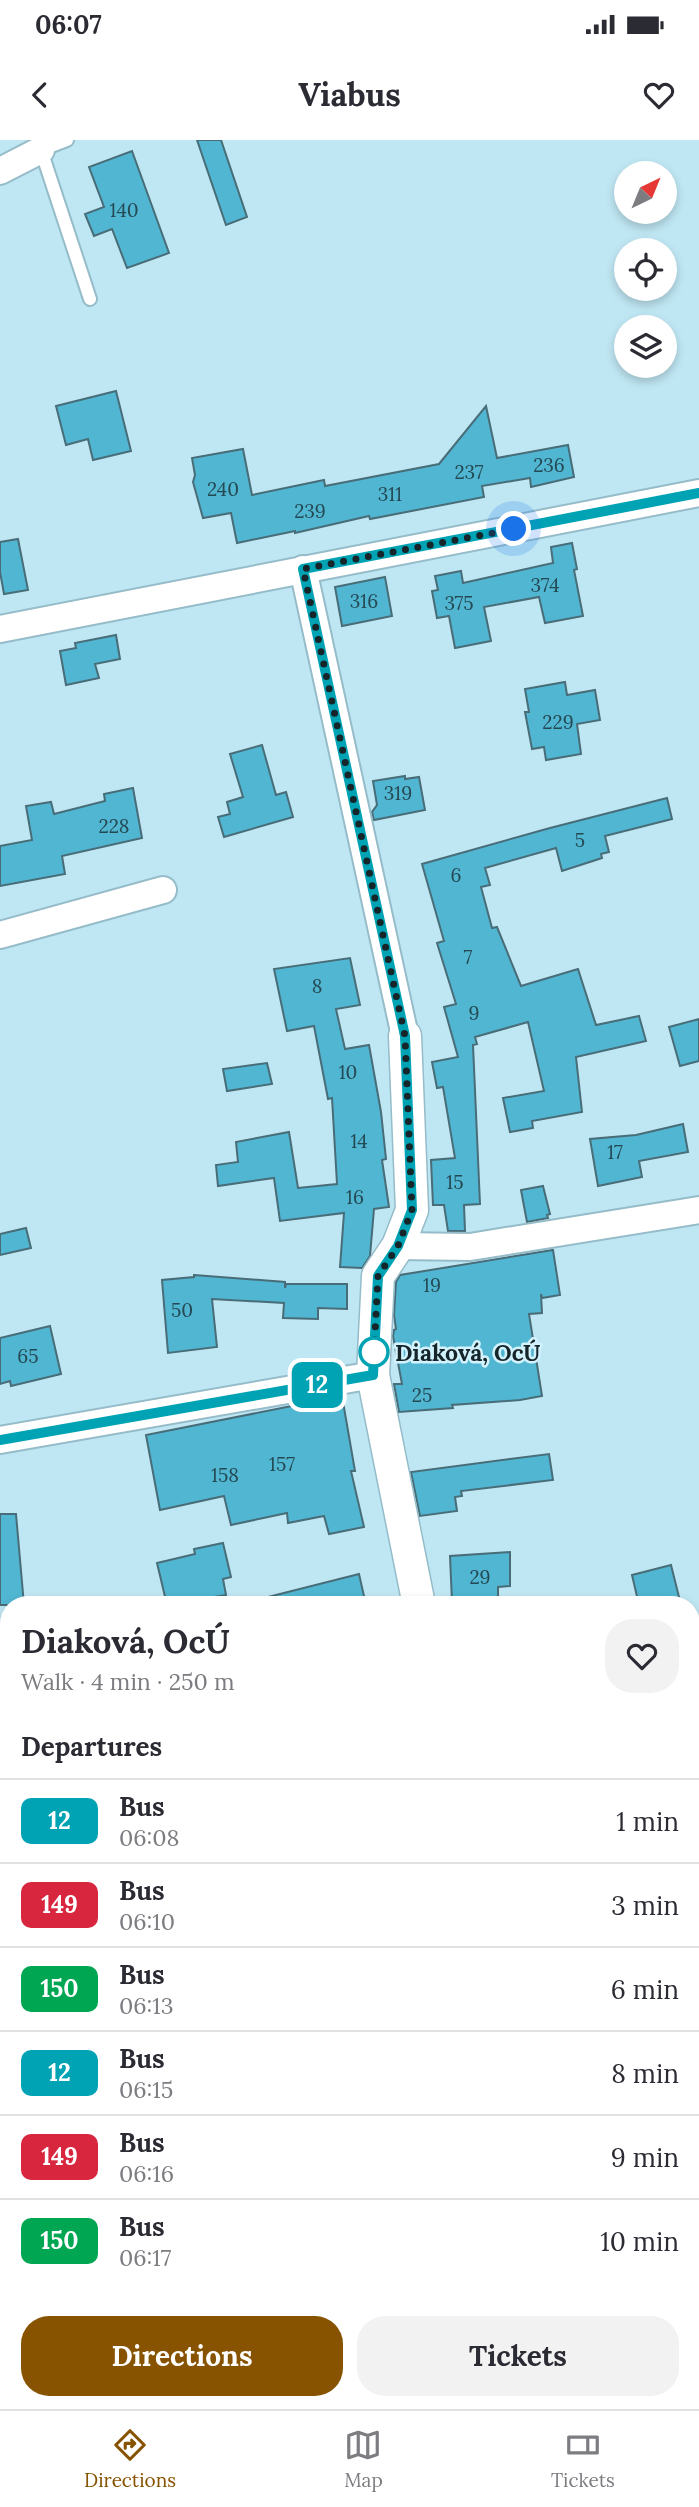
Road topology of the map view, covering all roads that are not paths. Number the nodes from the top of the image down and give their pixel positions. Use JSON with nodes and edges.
{"nodes":[{"id":1,"x":67,"y":140,"type":"edge"},
{"id":2,"x":43,"y":145,"type":"edge"},
{"id":3,"x":0,"y":171,"type":"edge"},
{"id":4,"x":90,"y":299,"type":"dead end"},
{"id":5,"x":699,"y":493,"type":"edge"},
{"id":6,"x":303,"y":569,"type":"junction"},
{"id":7,"x":0,"y":629,"type":"edge"},
{"id":8,"x":163,"y":890,"type":"dead end"},
{"id":9,"x":0,"y":935,"type":"edge"},
{"id":10,"x":405,"y":1036,"type":"joint"},
{"id":11,"x":699,"y":1210,"type":"edge"},
{"id":12,"x":398,"y":1246,"type":"junction"},
{"id":13,"x":373,"y":1375,"type":"junction"},
{"id":14,"x":0,"y":1440,"type":"edge"},
{"id":15,"x":417,"y":1596,"type":"edge"}],
"edges":[{"from":1,"to":2,"type":"lane"},
{"from":2,"to":3,"type":"street"},
{"from":2,"to":4,"type":"lane"},
{"from":5,"to":6,"type":"street"},
{"from":6,"to":7,"type":"street"},
{"from":6,"to":10,"type":"street"},
{"from":8,"to":9,"type":"street"},
{"from":10,"to":12,"type":"street"},
{"from":11,"to":12,"type":"street"},
{"from":12,"to":13,"type":"street"},
{"from":13,"to":14,"type":"street"},
{"from":13,"to":15,"type":"street"}]}
